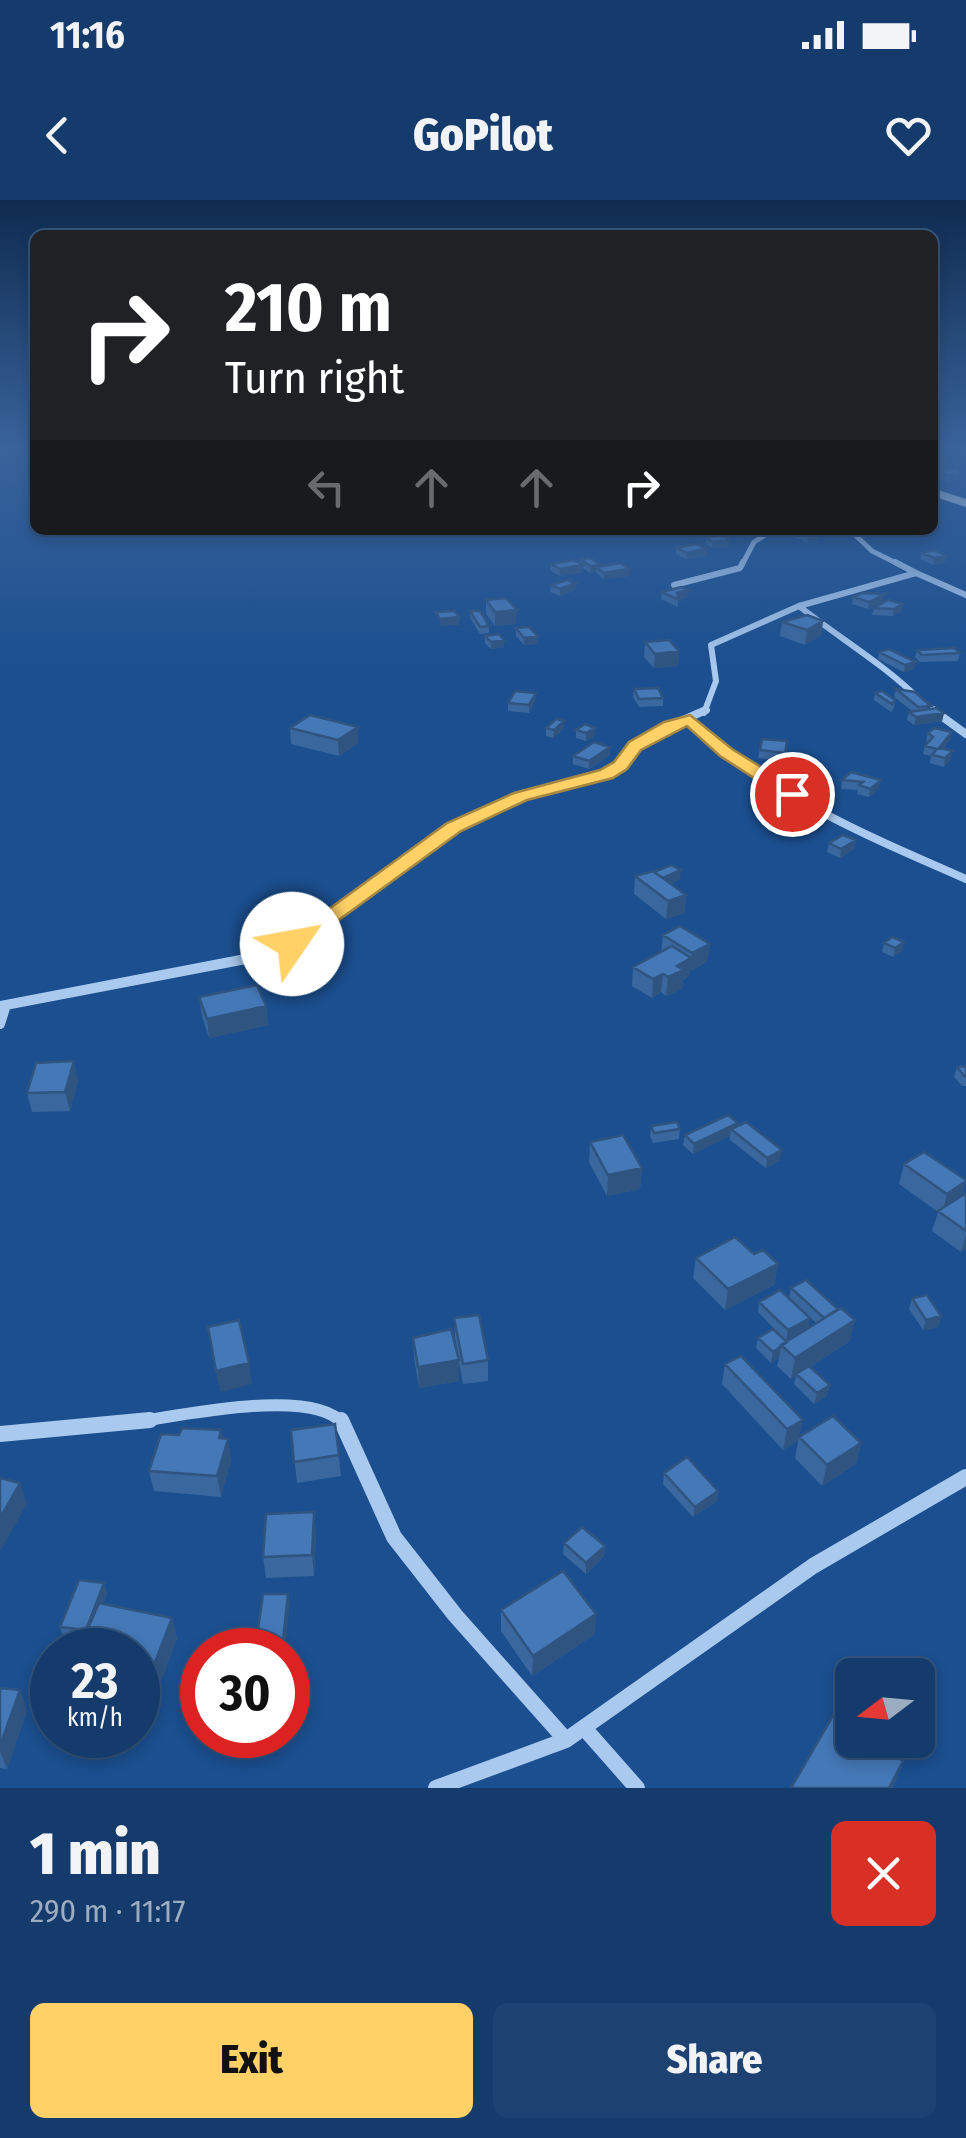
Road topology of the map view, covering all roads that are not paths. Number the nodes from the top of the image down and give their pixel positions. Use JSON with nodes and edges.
{"nodes":[{"id":1,"x":765,"y":535,"type":"edge"},
{"id":2,"x":855,"y":535,"type":"edge"},
{"id":3,"x":916,"y":572,"type":"junction"},
{"id":4,"x":674,"y":585,"type":"edge"},
{"id":5,"x":966,"y":596,"type":"edge"},
{"id":6,"x":799,"y":606,"type":"junction"},
{"id":7,"x":690,"y":720,"type":"junction"},
{"id":8,"x":966,"y":734,"type":"edge"},
{"id":9,"x":966,"y":879,"type":"edge"},
{"id":10,"x":3,"y":1006,"type":"edge"},
{"id":11,"x":0,"y":1024,"type":"edge"},
{"id":12,"x":0,"y":1434,"type":"edge"},
{"id":13,"x":966,"y":1477,"type":"edge"},
{"id":14,"x":585,"y":1729,"type":"junction"},
{"id":15,"x":566,"y":1740,"type":"junction"},
{"id":16,"x":436,"y":1788,"type":"edge"},
{"id":17,"x":636,"y":1788,"type":"edge"}],
"edges":[{"from":1,"to":4,"type":"street"},
{"from":2,"to":3,"type":"street"},
{"from":3,"to":5,"type":"street"},
{"from":3,"to":6,"type":"street"},
{"from":6,"to":7,"type":"street"},
{"from":6,"to":8,"type":"street"},
{"from":7,"to":9,"type":"street"},
{"from":7,"to":10,"type":"street"},
{"from":10,"to":11,"type":"street"},
{"from":12,"to":15,"type":"street"},
{"from":13,"to":14,"type":"street"},
{"from":14,"to":15,"type":"street"},
{"from":14,"to":17,"type":"street"},
{"from":15,"to":16,"type":"street"}]}
